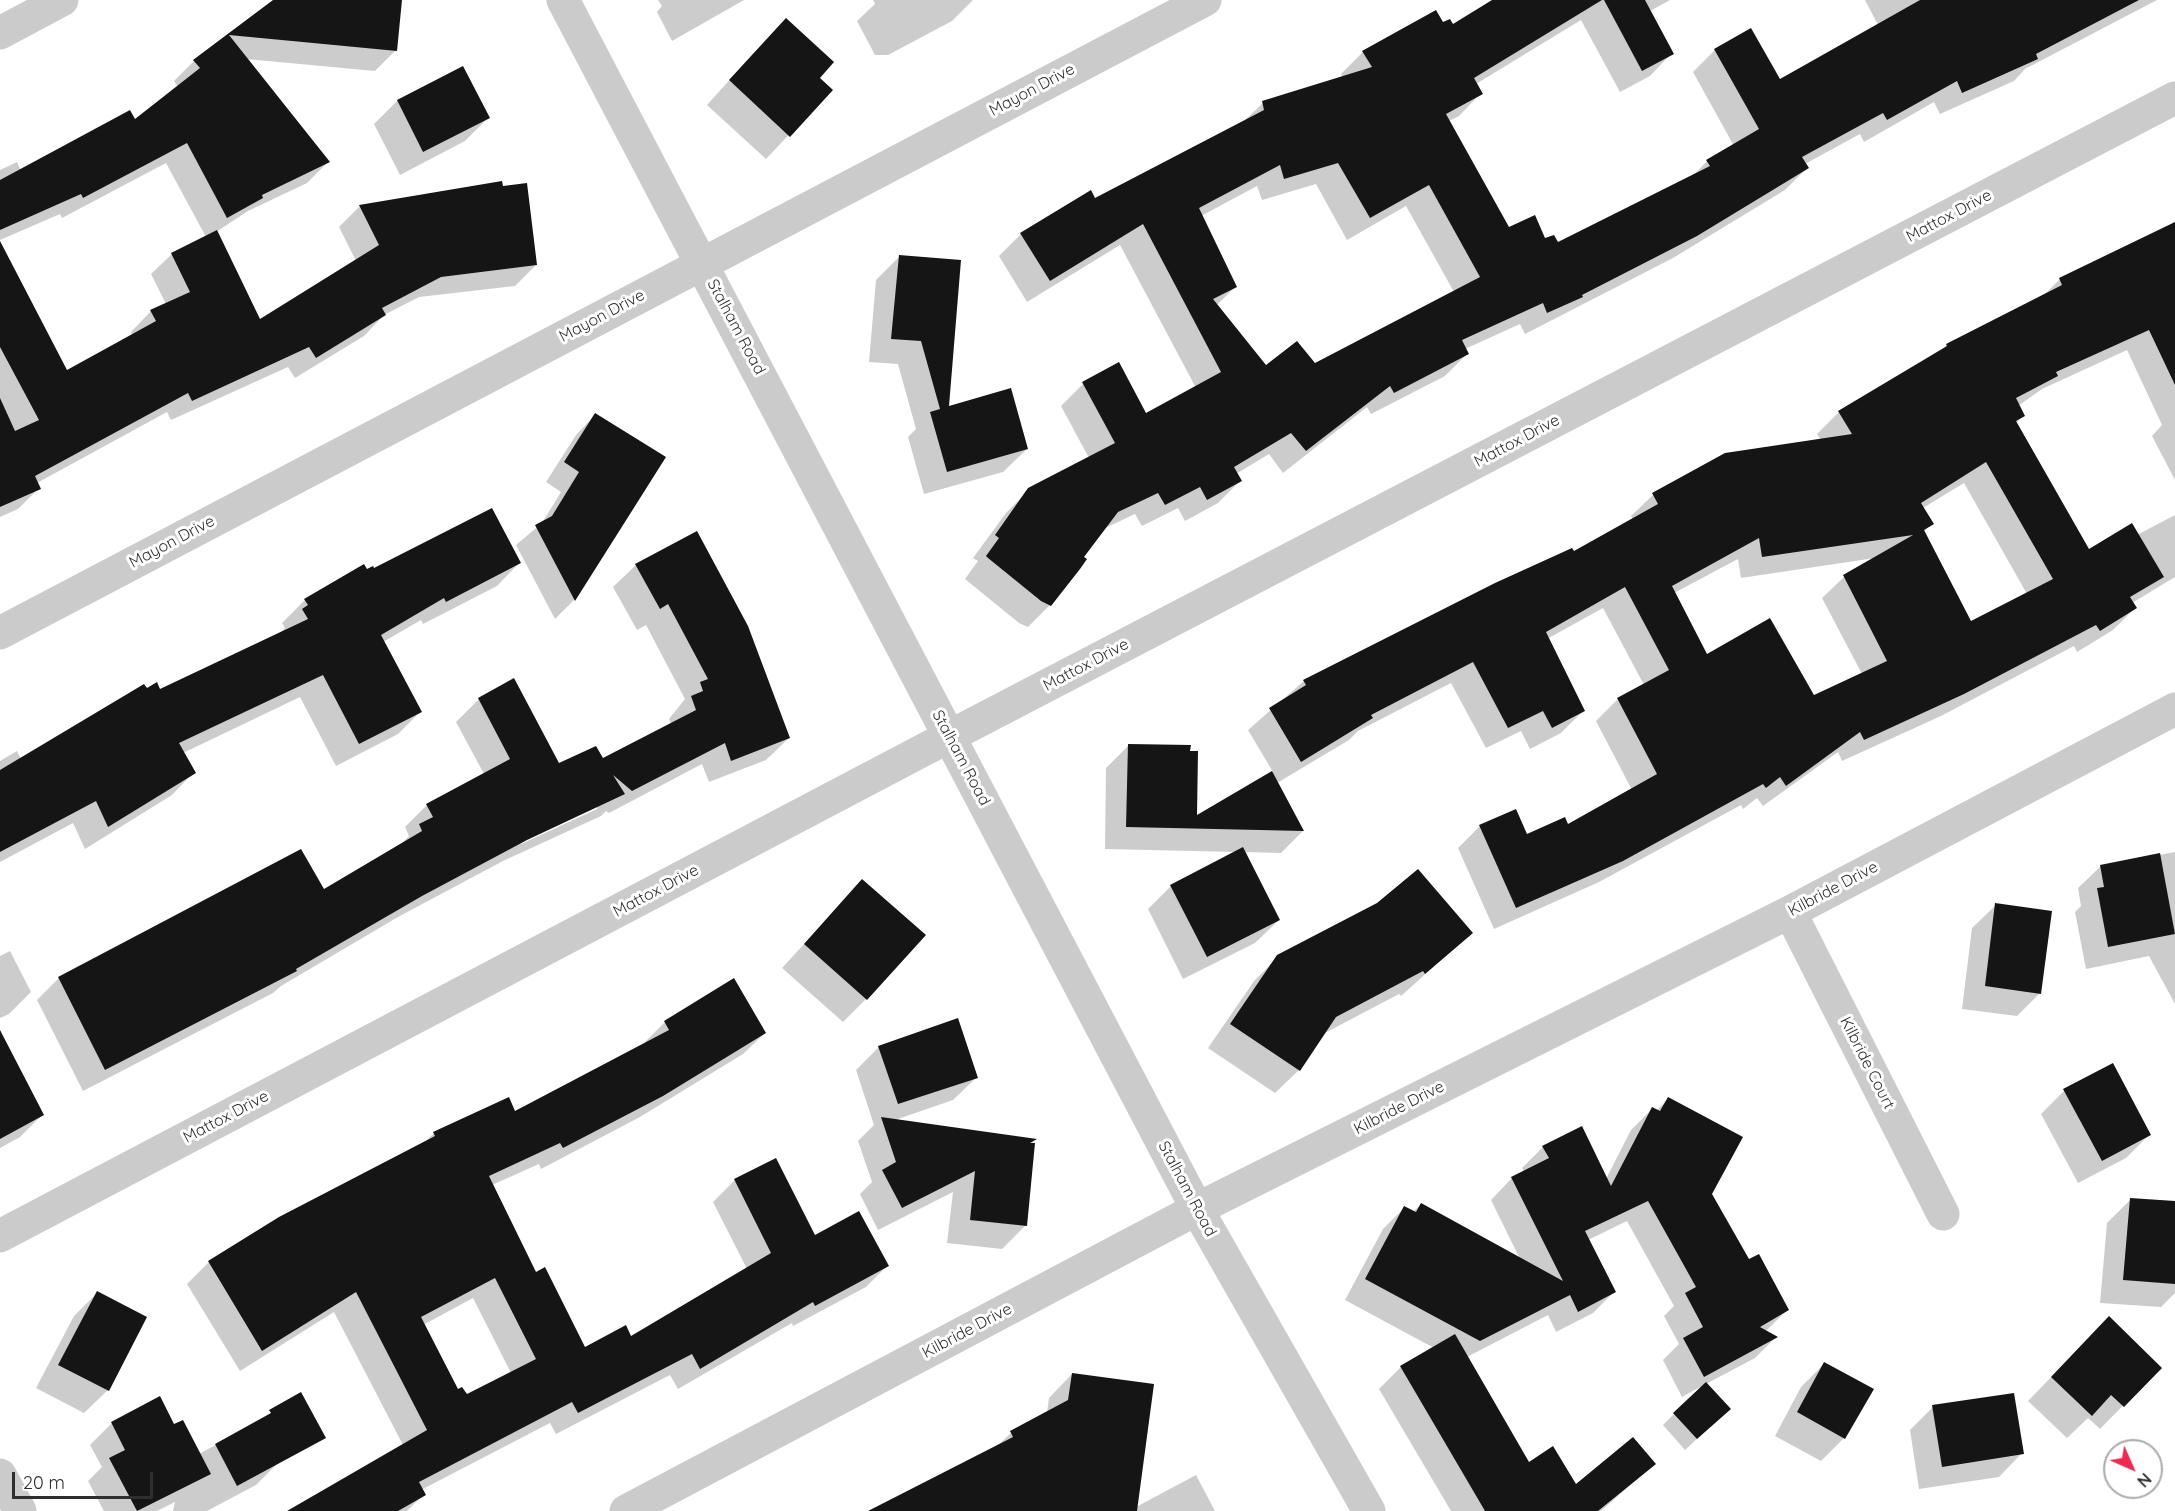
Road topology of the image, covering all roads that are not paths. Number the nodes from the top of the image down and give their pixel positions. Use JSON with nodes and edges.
{"nodes":[{"id":1,"x":62,"y":0,"type":"edge"},
{"id":2,"x":564,"y":0,"type":"edge"},
{"id":3,"x":1205,"y":0,"type":"edge"},
{"id":4,"x":0,"y":33,"type":"edge"},
{"id":5,"x":2175,"y":98,"type":"edge"},
{"id":6,"x":702,"y":263,"type":"junction"},
{"id":7,"x":0,"y":633,"type":"edge"},
{"id":8,"x":2175,"y":709,"type":"edge"},
{"id":9,"x":950,"y":736,"type":"junction"},
{"id":10,"x":1790,"y":912,"type":"junction"},
{"id":11,"x":1197,"y":1209,"type":"junction"},
{"id":12,"x":1944,"y":1214,"type":"dead end"},
{"id":13,"x":0,"y":1236,"type":"edge"},
{"id":14,"x":0,"y":1475,"type":"edge"},
{"id":15,"x":20,"y":1511,"type":"edge"},
{"id":16,"x":626,"y":1511,"type":"edge"},
{"id":17,"x":1369,"y":1511,"type":"edge"}],
"edges":[{"from":1,"to":4,"type":"street"},
{"from":2,"to":6,"type":"street","name":"Stalham Road"},
{"from":3,"to":6,"type":"street","name":"Mayon Drive"},
{"from":5,"to":9,"type":"street","name":"Mattox Drive"},
{"from":6,"to":7,"type":"street","name":"Mayon Drive"},
{"from":6,"to":9,"type":"street","name":"Stalham Road"},
{"from":8,"to":10,"type":"street","name":"Kilbride Drive"},
{"from":9,"to":11,"type":"street","name":"Stalham Road"},
{"from":9,"to":13,"type":"street","name":"Mattox Drive"},
{"from":10,"to":11,"type":"street","name":"Kilbride Drive"},
{"from":10,"to":12,"type":"street","name":"Kilbride Court"},
{"from":11,"to":16,"type":"street","name":"Kilbride Drive"},
{"from":11,"to":17,"type":"street","name":"Stalham Road"},
{"from":14,"to":15,"type":"street"}]}
